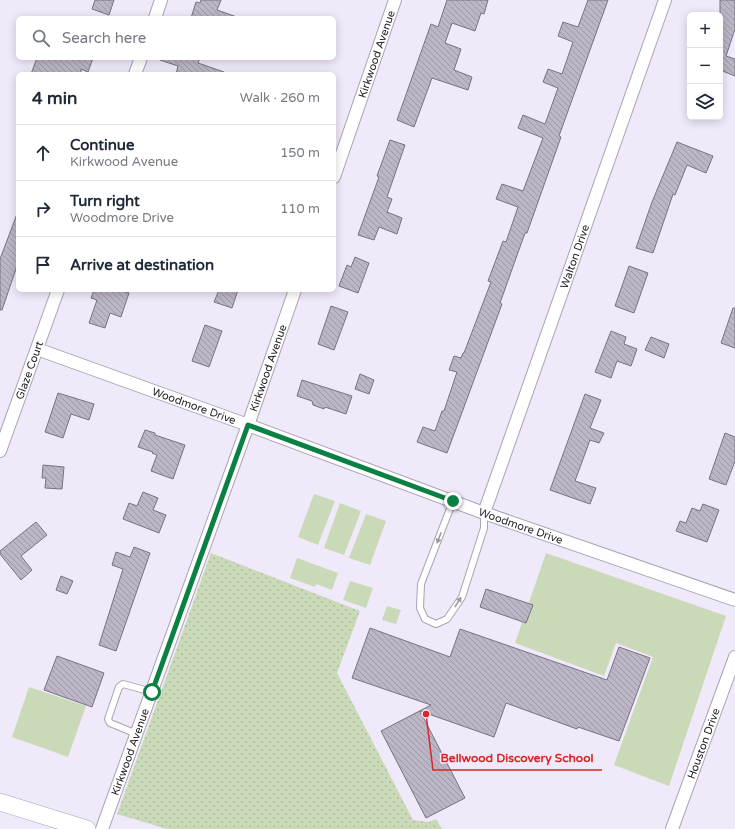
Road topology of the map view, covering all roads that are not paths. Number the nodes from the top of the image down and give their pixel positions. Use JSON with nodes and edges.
{"nodes":[{"id":1,"x":162,"y":0,"type":"edge"},
{"id":2,"x":395,"y":0,"type":"edge"},
{"id":3,"x":665,"y":0,"type":"edge"},
{"id":4,"x":156,"y":16,"type":"edge"},
{"id":5,"x":140,"y":60,"type":"edge"},
{"id":6,"x":136,"y":72,"type":"edge"},
{"id":7,"x":336,"y":171,"type":"edge"},
{"id":8,"x":57,"y":292,"type":"edge"},
{"id":9,"x":294,"y":292,"type":"edge"},
{"id":10,"x":37,"y":349,"type":"junction"},
{"id":11,"x":248,"y":425,"type":"junction"},
{"id":12,"x":0,"y":451,"type":"edge"},
{"id":13,"x":453,"y":501,"type":"junction"},
{"id":14,"x":484,"y":513,"type":"junction"},
{"id":15,"x":735,"y":600,"type":"edge"},
{"id":16,"x":735,"y":657,"type":"edge"},
{"id":17,"x":152,"y":692,"type":"junction"},
{"id":18,"x":137,"y":734,"type":"junction"},
{"id":19,"x":0,"y":802,"type":"edge"},
{"id":20,"x":87,"y":829,"type":"edge"},
{"id":21,"x":102,"y":829,"type":"edge"},
{"id":22,"x":672,"y":829,"type":"edge"}],
"edges":[{"from":1,"to":4,"type":"street"},
{"from":2,"to":7,"type":"street","name":"Kirkwood Avenue"},
{"from":3,"to":14,"type":"street","name":"Walton Drive"},
{"from":5,"to":6,"type":"street"},
{"from":8,"to":10,"type":"street","name":"Glaze Court"},
{"from":9,"to":11,"type":"street","name":"Kirkwood Avenue"},
{"from":10,"to":11,"type":"street","name":"Woodmore Drive"},
{"from":10,"to":12,"type":"street","name":"Glaze Court"},
{"from":11,"to":13,"type":"street","name":"Woodmore Drive"},
{"from":11,"to":17,"type":"street","name":"Kirkwood Avenue"},
{"from":13,"to":14,"type":"street","name":"Woodmore Drive"},
{"from":13,"to":14,"type":"lane","one_way":true},
{"from":14,"to":15,"type":"street","name":"Woodmore Drive"},
{"from":16,"to":22,"type":"street","name":"Houston Drive"},
{"from":17,"to":18,"type":"street","name":"Kirkwood Avenue"},
{"from":17,"to":18,"type":"lane"},
{"from":18,"to":21,"type":"street","name":"Kirkwood Avenue"},
{"from":19,"to":20,"type":"main road"}]}
